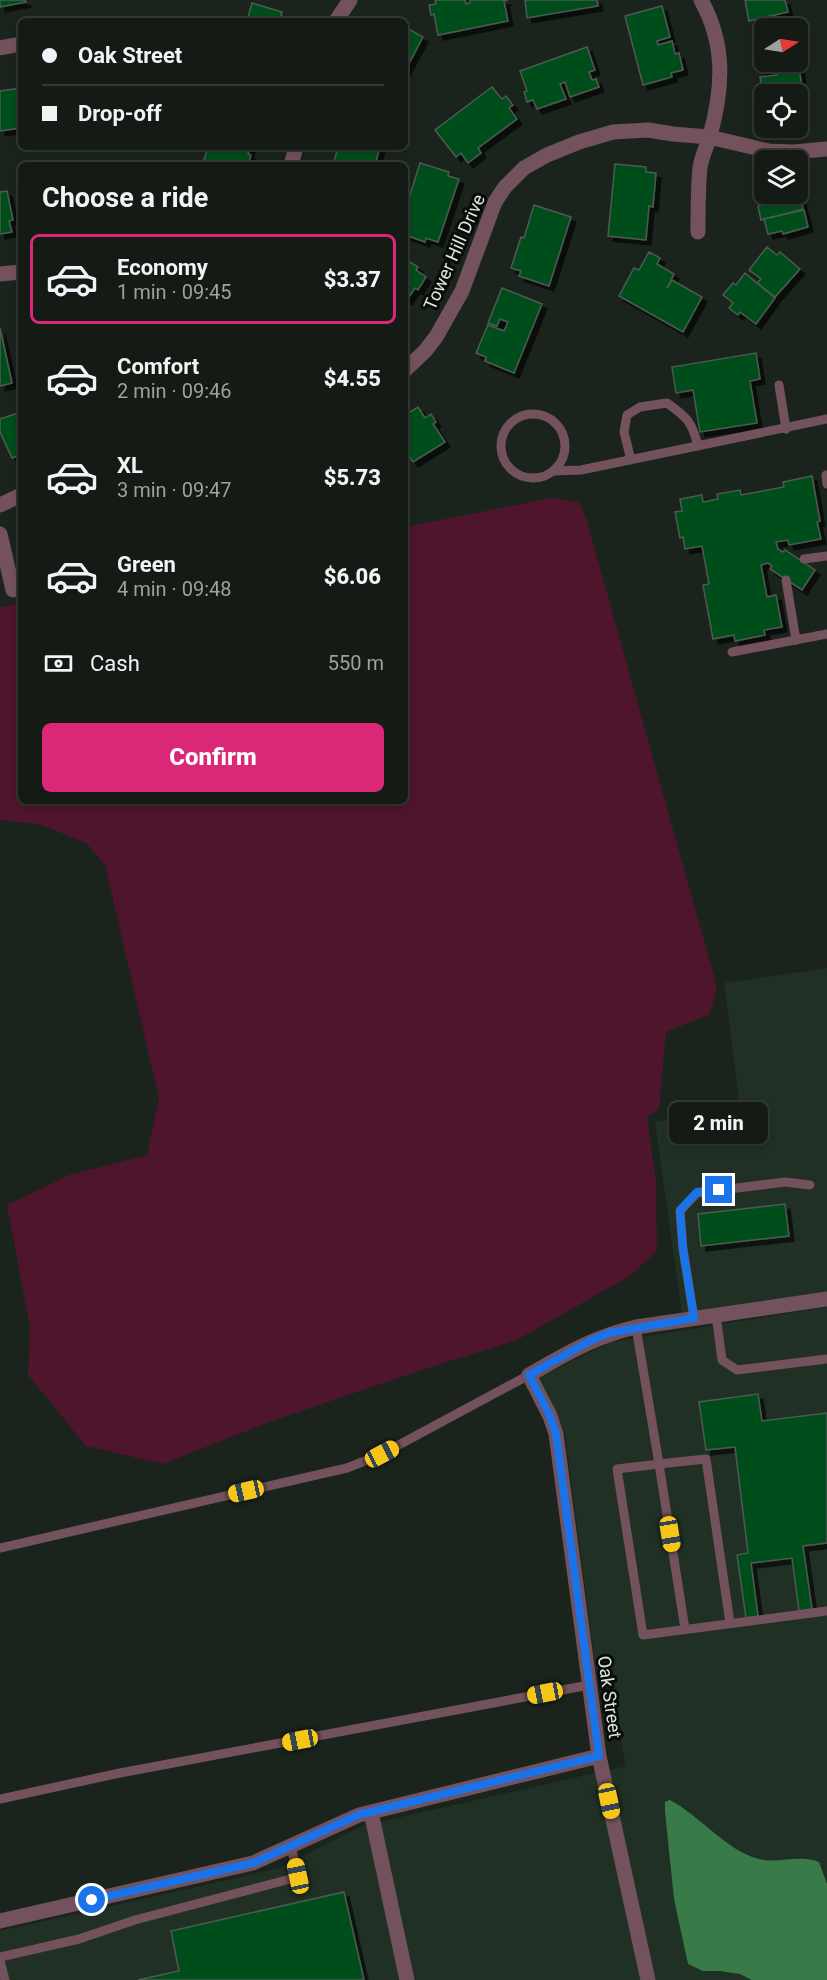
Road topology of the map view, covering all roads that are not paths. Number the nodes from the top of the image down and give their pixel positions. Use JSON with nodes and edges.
{"nodes":[{"id":1,"x":350,"y":0,"type":"edge"},
{"id":2,"x":701,"y":0,"type":"edge"},
{"id":3,"x":338,"y":18,"type":"edge"},
{"id":4,"x":18,"y":45,"type":"edge"},
{"id":5,"x":0,"y":48,"type":"edge"},
{"id":6,"x":710,"y":137,"type":"junction"},
{"id":7,"x":827,"y":149,"type":"edge"},
{"id":8,"x":698,"y":232,"type":"dead end"},
{"id":9,"x":18,"y":272,"type":"edge"},
{"id":10,"x":0,"y":274,"type":"edge"},
{"id":11,"x":408,"y":367,"type":"edge"},
{"id":12,"x":779,"y":385,"type":"dead end"},
{"id":13,"x":827,"y":419,"type":"edge"},
{"id":14,"x":786,"y":429,"type":"junction"},
{"id":15,"x":698,"y":446,"type":"junction"},
{"id":16,"x":630,"y":460,"type":"junction"},
{"id":17,"x":554,"y":471,"type":"junction"},
{"id":18,"x":18,"y":496,"type":"edge"},
{"id":19,"x":0,"y":505,"type":"edge"},
{"id":20,"x":0,"y":534,"type":"edge"},
{"id":21,"x":827,"y":556,"type":"edge"},
{"id":22,"x":804,"y":559,"type":"dead end"},
{"id":23,"x":786,"y":580,"type":"dead end"},
{"id":24,"x":13,"y":590,"type":"dead end"},
{"id":25,"x":827,"y":634,"type":"edge"},
{"id":26,"x":796,"y":640,"type":"junction"},
{"id":27,"x":732,"y":652,"type":"dead end"},
{"id":28,"x":810,"y":1185,"type":"dead end"},
{"id":29,"x":827,"y":1299,"type":"edge"},
{"id":30,"x":716,"y":1315,"type":"junction"},
{"id":31,"x":694,"y":1318,"type":"junction"},
{"id":32,"x":636,"y":1327,"type":"junction"},
{"id":33,"x":827,"y":1359,"type":"edge"},
{"id":34,"x":529,"y":1375,"type":"junction"},
{"id":35,"x":659,"y":1464,"type":"junction"},
{"id":36,"x":0,"y":1548,"type":"edge"},
{"id":37,"x":827,"y":1611,"type":"edge"},
{"id":38,"x":730,"y":1623,"type":"junction"},
{"id":39,"x":686,"y":1629,"type":"junction"},
{"id":40,"x":589,"y":1685,"type":"junction"},
{"id":41,"x":599,"y":1756,"type":"junction"},
{"id":42,"x":0,"y":1799,"type":"edge"},
{"id":43,"x":371,"y":1812,"type":"junction"},
{"id":44,"x":291,"y":1846,"type":"junction"},
{"id":45,"x":0,"y":1921,"type":"edge"},
{"id":46,"x":0,"y":1958,"type":"edge"},
{"id":47,"x":5,"y":1980,"type":"edge"},
{"id":48,"x":407,"y":1980,"type":"edge"},
{"id":49,"x":648,"y":1980,"type":"edge"}],
"edges":[{"from":1,"to":3,"type":"street"},
{"from":2,"to":6,"type":"street"},
{"from":4,"to":5,"type":"street"},
{"from":6,"to":7,"type":"street","name":"Tower Hill Drive"},
{"from":6,"to":8,"type":"street"},
{"from":6,"to":11,"type":"street","name":"Tower Hill Drive"},
{"from":9,"to":10,"type":"street"},
{"from":12,"to":14,"type":"lane"},
{"from":13,"to":14,"type":"lane"},
{"from":14,"to":15,"type":"lane"},
{"from":15,"to":16,"type":"lane"},
{"from":15,"to":16,"type":"lane"},
{"from":16,"to":17,"type":"lane"},
{"from":17,"to":17,"type":"lane"},
{"from":18,"to":19,"type":"street"},
{"from":20,"to":24,"type":"street"},
{"from":21,"to":22,"type":"lane"},
{"from":23,"to":26,"type":"lane"},
{"from":25,"to":26,"type":"lane"},
{"from":26,"to":27,"type":"lane"},
{"from":28,"to":31,"type":"lane"},
{"from":29,"to":30,"type":"street"},
{"from":30,"to":31,"type":"street"},
{"from":30,"to":33,"type":"lane"},
{"from":31,"to":32,"type":"street"},
{"from":32,"to":34,"type":"street"},
{"from":32,"to":35,"type":"lane"},
{"from":34,"to":36,"type":"lane"},
{"from":34,"to":40,"type":"street","name":"Oak Street"},
{"from":35,"to":38,"type":"lane"},
{"from":35,"to":39,"type":"lane"},
{"from":35,"to":39,"type":"lane"},
{"from":37,"to":38,"type":"lane"},
{"from":38,"to":39,"type":"lane"},
{"from":40,"to":41,"type":"street","name":"Oak Street"},
{"from":40,"to":42,"type":"lane"},
{"from":41,"to":43,"type":"street","name":"Oak Street"},
{"from":41,"to":49,"type":"street"},
{"from":43,"to":44,"type":"street","name":"Oak Street"},
{"from":43,"to":48,"type":"street"},
{"from":44,"to":45,"type":"street","name":"Oak Street"},
{"from":44,"to":46,"type":"lane"},
{"from":46,"to":47,"type":"lane"}]}
